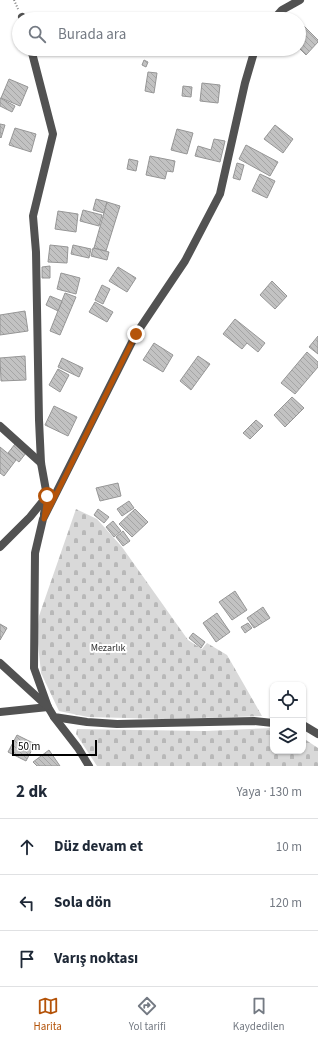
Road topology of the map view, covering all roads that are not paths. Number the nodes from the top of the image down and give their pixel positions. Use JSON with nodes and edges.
{"nodes":[{"id":1,"x":300,"y":0,"type":"edge"},
{"id":2,"x":280,"y":12,"type":"edge"},
{"id":3,"x":33,"y":56,"type":"edge"},
{"id":4,"x":253,"y":56,"type":"edge"},
{"id":5,"x":0,"y":426,"type":"edge"},
{"id":6,"x":41,"y":463,"type":"junction"},
{"id":7,"x":47,"y":496,"type":"junction"},
{"id":8,"x":44,"y":519,"type":"junction"},
{"id":9,"x":0,"y":547,"type":"edge"},
{"id":10,"x":0,"y":663,"type":"edge"},
{"id":11,"x":48,"y":707,"type":"junction"},
{"id":12,"x":0,"y":712,"type":"edge"},
{"id":13,"x":54,"y":717,"type":"junction"},
{"id":14,"x":270,"y":722,"type":"edge"},
{"id":15,"x":306,"y":727,"type":"edge"},
{"id":16,"x":318,"y":734,"type":"edge"},
{"id":17,"x":90,"y":766,"type":"edge"}],
"edges":[{"from":1,"to":2,"type":"street"},
{"from":3,"to":6,"type":"street"},
{"from":4,"to":8,"type":"street"},
{"from":5,"to":6,"type":"street"},
{"from":6,"to":7,"type":"street"},
{"from":7,"to":8,"type":"street"},
{"from":7,"to":9,"type":"street"},
{"from":8,"to":11,"type":"street"},
{"from":10,"to":11,"type":"street"},
{"from":11,"to":12,"type":"street"},
{"from":11,"to":13,"type":"street"},
{"from":13,"to":14,"type":"street"},
{"from":13,"to":17,"type":"street"},
{"from":15,"to":16,"type":"street"}]}
